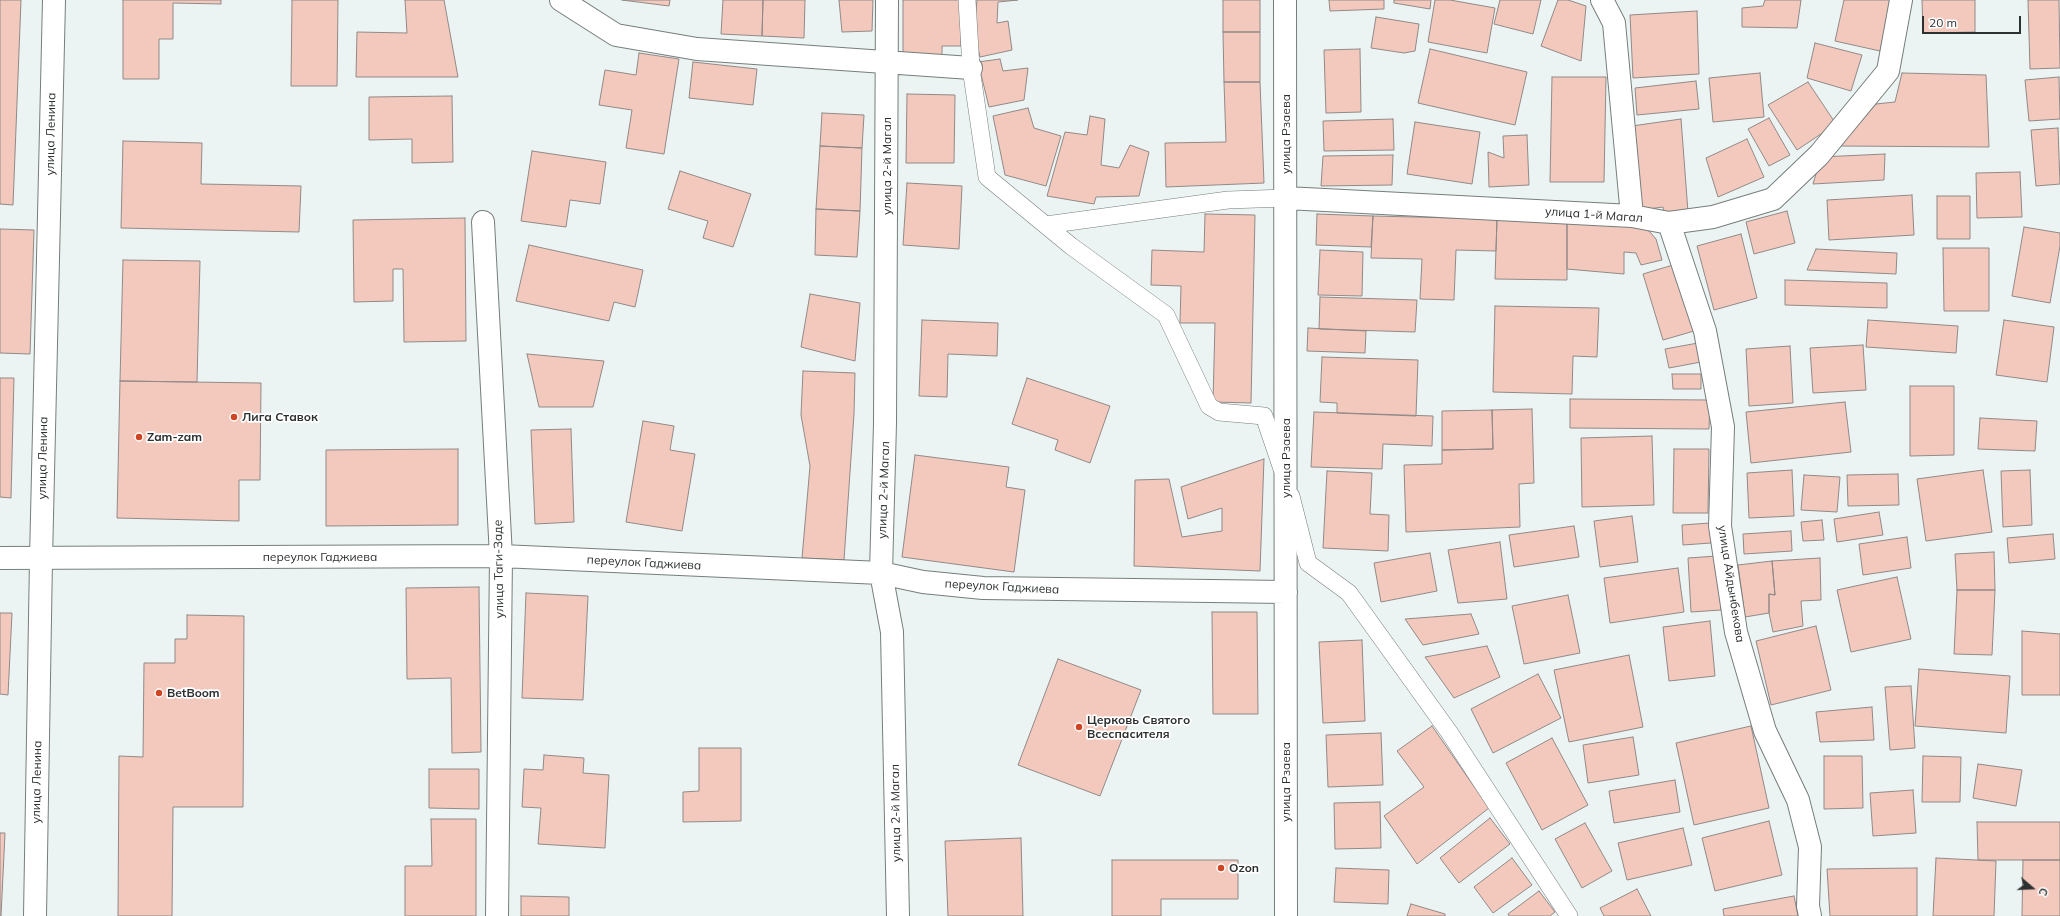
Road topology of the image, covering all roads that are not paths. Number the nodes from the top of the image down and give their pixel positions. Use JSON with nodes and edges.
{"nodes":[{"id":1,"x":54,"y":0,"type":"edge"},
{"id":2,"x":561,"y":0,"type":"edge"},
{"id":3,"x":888,"y":0,"type":"edge"},
{"id":4,"x":967,"y":0,"type":"edge"},
{"id":5,"x":1285,"y":0,"type":"edge"},
{"id":6,"x":1602,"y":0,"type":"edge"},
{"id":7,"x":1901,"y":0,"type":"edge"},
{"id":8,"x":888,"y":64,"type":"junction"},
{"id":9,"x":971,"y":68,"type":"junction"},
{"id":10,"x":1286,"y":198,"type":"junction"},
{"id":11,"x":1632,"y":216,"type":"junction"},
{"id":12,"x":483,"y":222,"type":"dead end"},
{"id":13,"x":1669,"y":223,"type":"junction"},
{"id":14,"x":1046,"y":224,"type":"junction"},
{"id":15,"x":1286,"y":480,"type":"junction"},
{"id":16,"x":501,"y":556,"type":"junction"},
{"id":17,"x":0,"y":558,"type":"edge"},
{"id":18,"x":41,"y":559,"type":"junction"},
{"id":19,"x":881,"y":573,"type":"junction"},
{"id":20,"x":1286,"y":592,"type":"junction"},
{"id":21,"x":35,"y":916,"type":"edge"},
{"id":22,"x":497,"y":916,"type":"edge"},
{"id":23,"x":898,"y":916,"type":"edge"},
{"id":24,"x":1286,"y":916,"type":"edge"},
{"id":25,"x":1569,"y":916,"type":"edge"},
{"id":26,"x":1810,"y":916,"type":"edge"}],
"edges":[{"from":1,"to":18,"type":"street","name":"улица Ленина"},
{"from":2,"to":8,"type":"street"},
{"from":3,"to":8,"type":"street","name":"улица 2-й Магал"},
{"from":4,"to":9,"type":"lane"},
{"from":5,"to":10,"type":"street","name":"улица Рзаева"},
{"from":6,"to":11,"type":"street"},
{"from":7,"to":13,"type":"street","name":"улица 1-й Магал"},
{"from":8,"to":9,"type":"street"},
{"from":8,"to":19,"type":"street","name":"улица 2-й Магал"},
{"from":9,"to":14,"type":"lane"},
{"from":10,"to":11,"type":"street","name":"улица 1-й Магал"},
{"from":10,"to":14,"type":"lane"},
{"from":10,"to":15,"type":"street","name":"улица Рзаева"},
{"from":11,"to":13,"type":"street","name":"улица 1-й Магал"},
{"from":12,"to":16,"type":"street","name":"улица Таги-Заде"},
{"from":13,"to":26,"type":"street","name":"улица Айдынбекова"},
{"from":14,"to":15,"type":"lane"},
{"from":15,"to":20,"type":"street","name":"улица Рзаева"},
{"from":15,"to":25,"type":"lane"},
{"from":16,"to":18,"type":"street","name":"переулок Гаджиева"},
{"from":16,"to":19,"type":"street","name":"переулок Гаджиева"},
{"from":16,"to":22,"type":"street","name":"улица Таги-Заде"},
{"from":17,"to":18,"type":"street","name":"переулок Гаджиева"},
{"from":18,"to":21,"type":"street","name":"улица Ленина"},
{"from":19,"to":20,"type":"street","name":"переулок Гаджиева"},
{"from":19,"to":23,"type":"street","name":"улица 2-й Магал"},
{"from":20,"to":24,"type":"street","name":"улица Рзаева"}]}
